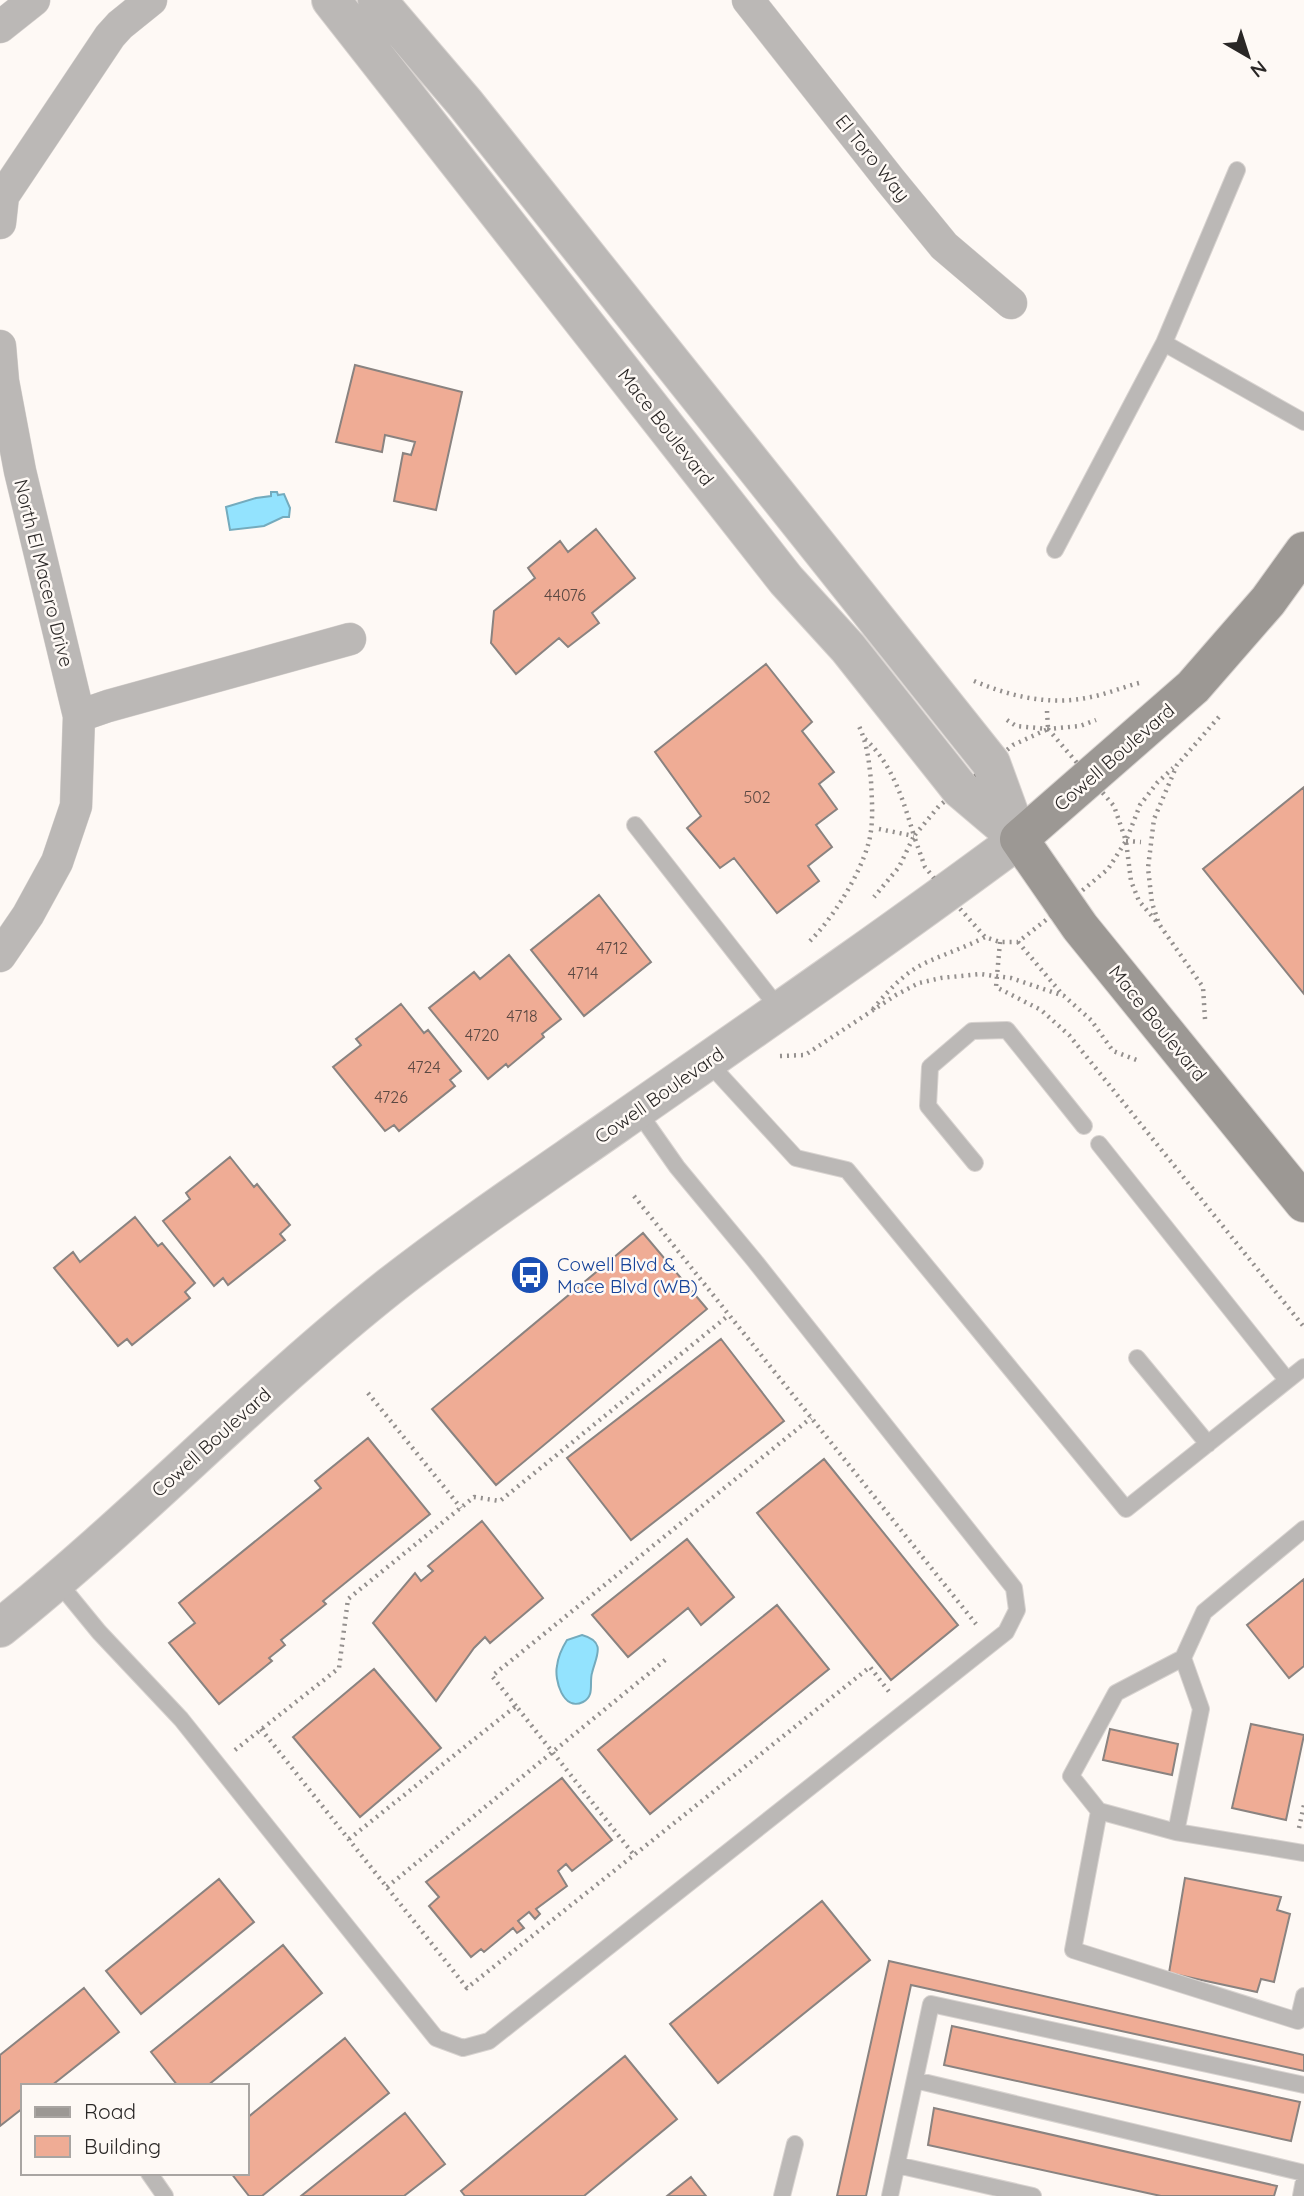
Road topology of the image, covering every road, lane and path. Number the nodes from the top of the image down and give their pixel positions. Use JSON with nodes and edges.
{"nodes":[{"id":1,"x":34,"y":0,"type":"edge"},
{"id":2,"x":151,"y":0,"type":"edge"},
{"id":3,"x":331,"y":0,"type":"edge"},
{"id":4,"x":377,"y":0,"type":"edge"},
{"id":5,"x":748,"y":0,"type":"edge"},
{"id":6,"x":0,"y":27,"type":"edge"},
{"id":7,"x":1237,"y":170,"type":"dead end"},
{"id":8,"x":1,"y":203,"type":"edge"},
{"id":9,"x":1011,"y":303,"type":"dead end"},
{"id":10,"x":1164,"y":343,"type":"junction"},
{"id":11,"x":0,"y":346,"type":"edge"},
{"id":12,"x":1304,"y":422,"type":"edge"},
{"id":13,"x":1055,"y":550,"type":"dead end"},
{"id":14,"x":1304,"y":551,"type":"edge"},
{"id":15,"x":350,"y":639,"type":"dead end"},
{"id":16,"x":967,"y":678,"type":"dead end"},
{"id":17,"x":1142,"y":682,"type":"dead end"},
{"id":18,"x":1047,"y":711,"type":"dead end"},
{"id":19,"x":1221,"y":715,"type":"dead end"},
{"id":20,"x":79,"y":716,"type":"junction"},
{"id":21,"x":1048,"y":729,"type":"junction"},
{"id":22,"x":1013,"y":745,"type":"dead end"},
{"id":23,"x":1071,"y":754,"type":"dead end"},
{"id":24,"x":1177,"y":765,"type":"junction"},
{"id":25,"x":939,"y":806,"type":"dead end"},
{"id":26,"x":1114,"y":806,"type":"dead end"},
{"id":27,"x":635,"y":825,"type":"dead end"},
{"id":28,"x":879,"y":829,"type":"dead end"},
{"id":29,"x":914,"y":836,"type":"junction"},
{"id":30,"x":1019,"y":839,"type":"junction"},
{"id":31,"x":1126,"y":841,"type":"junction"},
{"id":32,"x":1141,"y":842,"type":"dead end"},
{"id":33,"x":925,"y":867,"type":"dead end"},
{"id":34,"x":1108,"y":869,"type":"dead end"},
{"id":35,"x":869,"y":902,"type":"dead end"},
{"id":36,"x":833,"y":924,"type":"dead end"},
{"id":37,"x":1159,"y":924,"type":"junction"},
{"id":38,"x":975,"y":928,"type":"dead end"},
{"id":39,"x":814,"y":936,"type":"junction"},
{"id":40,"x":985,"y":937,"type":"junction"},
{"id":41,"x":1000,"y":942,"type":"junction"},
{"id":42,"x":806,"y":945,"type":"dead end"},
{"id":43,"x":0,"y":956,"type":"edge"},
{"id":44,"x":1064,"y":996,"type":"dead end"},
{"id":45,"x":780,"y":1010,"type":"junction"},
{"id":46,"x":870,"y":1012,"type":"dead end"},
{"id":47,"x":1205,"y":1024,"type":"dead end"},
{"id":48,"x":707,"y":1060,"type":"junction"},
{"id":49,"x":637,"y":1110,"type":"junction"},
{"id":50,"x":1084,"y":1126,"type":"dead end"},
{"id":51,"x":1099,"y":1144,"type":"dead end"},
{"id":52,"x":975,"y":1163,"type":"dead end"},
{"id":53,"x":634,"y":1196,"type":"dead end"},
{"id":54,"x":1304,"y":1203,"type":"edge"},
{"id":55,"x":729,"y":1315,"type":"junction"},
{"id":56,"x":1304,"y":1327,"type":"edge"},
{"id":57,"x":1137,"y":1358,"type":"dead end"},
{"id":58,"x":1304,"y":1367,"type":"edge"},
{"id":59,"x":1287,"y":1380,"type":"junction"},
{"id":60,"x":368,"y":1393,"type":"dead end"},
{"id":61,"x":811,"y":1418,"type":"junction"},
{"id":62,"x":1208,"y":1444,"type":"junction"},
{"id":63,"x":461,"y":1507,"type":"junction"},
{"id":64,"x":1304,"y":1529,"type":"edge"},
{"id":65,"x":58,"y":1581,"type":"junction"},
{"id":66,"x":978,"y":1627,"type":"dead end"},
{"id":67,"x":0,"y":1628,"type":"edge"},
{"id":68,"x":669,"y":1657,"type":"dead end"},
{"id":69,"x":1183,"y":1658,"type":"junction"},
{"id":70,"x":893,"y":1696,"type":"dead end"},
{"id":71,"x":516,"y":1706,"type":"junction"},
{"id":72,"x":261,"y":1729,"type":"junction"},
{"id":73,"x":552,"y":1751,"type":"junction"},
{"id":74,"x":217,"y":1764,"type":"junction"},
{"id":75,"x":1099,"y":1811,"type":"junction"},
{"id":76,"x":1176,"y":1832,"type":"junction"},
{"id":77,"x":349,"y":1839,"type":"junction"},
{"id":78,"x":1304,"y":1853,"type":"edge"},
{"id":79,"x":634,"y":1855,"type":"junction"},
{"id":80,"x":387,"y":1887,"type":"junction"},
{"id":81,"x":1304,"y":1996,"type":"edge"},
{"id":82,"x":915,"y":2080,"type":"junction"},
{"id":83,"x":1304,"y":2085,"type":"edge"},
{"id":84,"x":795,"y":2144,"type":"dead end"},
{"id":85,"x":897,"y":2165,"type":"junction"},
{"id":86,"x":1304,"y":2173,"type":"edge"},
{"id":87,"x":150,"y":2175,"type":"edge"},
{"id":88,"x":1304,"y":2180,"type":"edge"},
{"id":89,"x":165,"y":2196,"type":"edge"},
{"id":90,"x":782,"y":2196,"type":"edge"},
{"id":91,"x":890,"y":2196,"type":"edge"},
{"id":92,"x":1033,"y":2196,"type":"edge"},
{"id":93,"x":1301,"y":2196,"type":"edge"}],
"edges":[{"from":1,"to":6,"type":"street"},
{"from":2,"to":8,"type":"street"},
{"from":3,"to":30,"type":"street","name":"Mace Boulevard"},
{"from":4,"to":30,"type":"street","name":"Mace Boulevard"},
{"from":5,"to":9,"type":"street","name":"El Toro Way"},
{"from":7,"to":10,"type":"lane"},
{"from":10,"to":12,"type":"lane"},
{"from":10,"to":13,"type":"lane"},
{"from":11,"to":20,"type":"street","name":"North El Macero Drive"},
{"from":14,"to":30,"type":"main road","name":"Cowell Boulevard"},
{"from":15,"to":20,"type":"street"},
{"from":16,"to":17,"type":"path"},
{"from":18,"to":21,"type":"path"},
{"from":19,"to":24,"type":"path"},
{"from":20,"to":43,"type":"street","name":"North El Macero Drive"},
{"from":21,"to":22,"type":"path"},
{"from":21,"to":23,"type":"path"},
{"from":24,"to":31,"type":"path"},
{"from":24,"to":37,"type":"path"},
{"from":25,"to":29,"type":"path"},
{"from":26,"to":31,"type":"path"},
{"from":27,"to":45,"type":"lane"},
{"from":28,"to":29,"type":"path"},
{"from":29,"to":33,"type":"path"},
{"from":29,"to":35,"type":"path"},
{"from":29,"to":39,"type":"path"},
{"from":30,"to":45,"type":"street","name":"Cowell Boulevard"},
{"from":30,"to":54,"type":"main road","name":"Mace Boulevard"},
{"from":31,"to":32,"type":"path"},
{"from":31,"to":34,"type":"path"},
{"from":31,"to":37,"type":"path"},
{"from":36,"to":39,"type":"path"},
{"from":37,"to":47,"type":"path"},
{"from":38,"to":40,"type":"path"},
{"from":39,"to":42,"type":"path"},
{"from":40,"to":41,"type":"path"},
{"from":40,"to":46,"type":"path"},
{"from":41,"to":44,"type":"path"},
{"from":41,"to":56,"type":"path"},
{"from":45,"to":48,"type":"street","name":"Cowell Boulevard"},
{"from":48,"to":49,"type":"street","name":"Cowell Boulevard"},
{"from":48,"to":62,"type":"lane"},
{"from":49,"to":65,"type":"street","name":"Cowell Boulevard"},
{"from":49,"to":74,"type":"lane"},
{"from":50,"to":52,"type":"lane"},
{"from":51,"to":59,"type":"lane"},
{"from":53,"to":55,"type":"path"},
{"from":55,"to":61,"type":"path"},
{"from":55,"to":63,"type":"path"},
{"from":57,"to":62,"type":"lane"},
{"from":58,"to":59,"type":"lane"},
{"from":59,"to":62,"type":"lane"},
{"from":60,"to":63,"type":"path"},
{"from":61,"to":66,"type":"path"},
{"from":61,"to":71,"type":"path"},
{"from":63,"to":72,"type":"path"},
{"from":64,"to":69,"type":"lane"},
{"from":65,"to":67,"type":"street","name":"Cowell Boulevard"},
{"from":65,"to":74,"type":"lane"},
{"from":68,"to":73,"type":"path"},
{"from":69,"to":75,"type":"lane"},
{"from":69,"to":76,"type":"lane"},
{"from":70,"to":79,"type":"path"},
{"from":71,"to":73,"type":"path"},
{"from":71,"to":77,"type":"path"},
{"from":72,"to":74,"type":"path"},
{"from":72,"to":77,"type":"path"},
{"from":73,"to":79,"type":"path"},
{"from":73,"to":80,"type":"path"},
{"from":75,"to":76,"type":"lane"},
{"from":75,"to":81,"type":"lane"},
{"from":76,"to":78,"type":"lane"},
{"from":77,"to":80,"type":"path"},
{"from":79,"to":80,"type":"path"},
{"from":82,"to":83,"type":"lane"},
{"from":82,"to":85,"type":"lane"},
{"from":82,"to":86,"type":"lane"},
{"from":84,"to":90,"type":"lane"},
{"from":85,"to":91,"type":"lane"},
{"from":85,"to":92,"type":"lane"},
{"from":87,"to":89,"type":"lane"},
{"from":88,"to":93,"type":"lane"}]}
